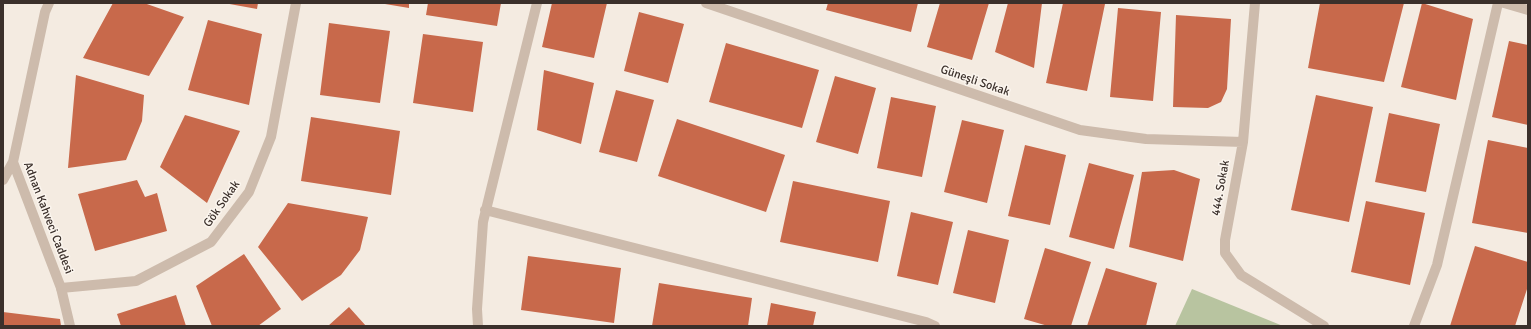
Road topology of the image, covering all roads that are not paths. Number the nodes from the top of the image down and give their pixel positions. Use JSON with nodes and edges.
{"nodes":[{"id":1,"x":48,"y":3,"type":"edge"},
{"id":2,"x":296,"y":3,"type":"edge"},
{"id":3,"x":536,"y":3,"type":"edge"},
{"id":4,"x":706,"y":3,"type":"edge"},
{"id":5,"x":1255,"y":3,"type":"edge"},
{"id":6,"x":1498,"y":3,"type":"edge"},
{"id":7,"x":1504,"y":3,"type":"edge"},
{"id":8,"x":1528,"y":10,"type":"edge"},
{"id":9,"x":1243,"y":142,"type":"junction"},
{"id":10,"x":13,"y":162,"type":"junction"},
{"id":11,"x":3,"y":180,"type":"edge"},
{"id":12,"x":485,"y":210,"type":"junction"},
{"id":13,"x":61,"y":288,"type":"junction"},
{"id":14,"x":928,"y":325,"type":"edge"},
{"id":15,"x":70,"y":326,"type":"edge"},
{"id":16,"x":478,"y":326,"type":"edge"},
{"id":17,"x":1324,"y":326,"type":"edge"},
{"id":18,"x":1414,"y":326,"type":"edge"}],
"edges":[{"from":1,"to":10,"type":"street","name":"Adnan Kahveci Caddesi"},
{"from":2,"to":13,"type":"street","name":"Gök Sokak"},
{"from":3,"to":12,"type":"street"},
{"from":4,"to":9,"type":"street","name":"Güneşli Sokak"},
{"from":5,"to":9,"type":"street","name":"444. Sokak"},
{"from":6,"to":18,"type":"street"},
{"from":7,"to":8,"type":"street"},
{"from":9,"to":17,"type":"street","name":"444. Sokak"},
{"from":10,"to":11,"type":"street"},
{"from":10,"to":13,"type":"street","name":"Adnan Kahveci Caddesi"},
{"from":12,"to":14,"type":"street"},
{"from":12,"to":16,"type":"street"},
{"from":13,"to":15,"type":"street","name":"Adnan Kahveci Caddesi"}]}
